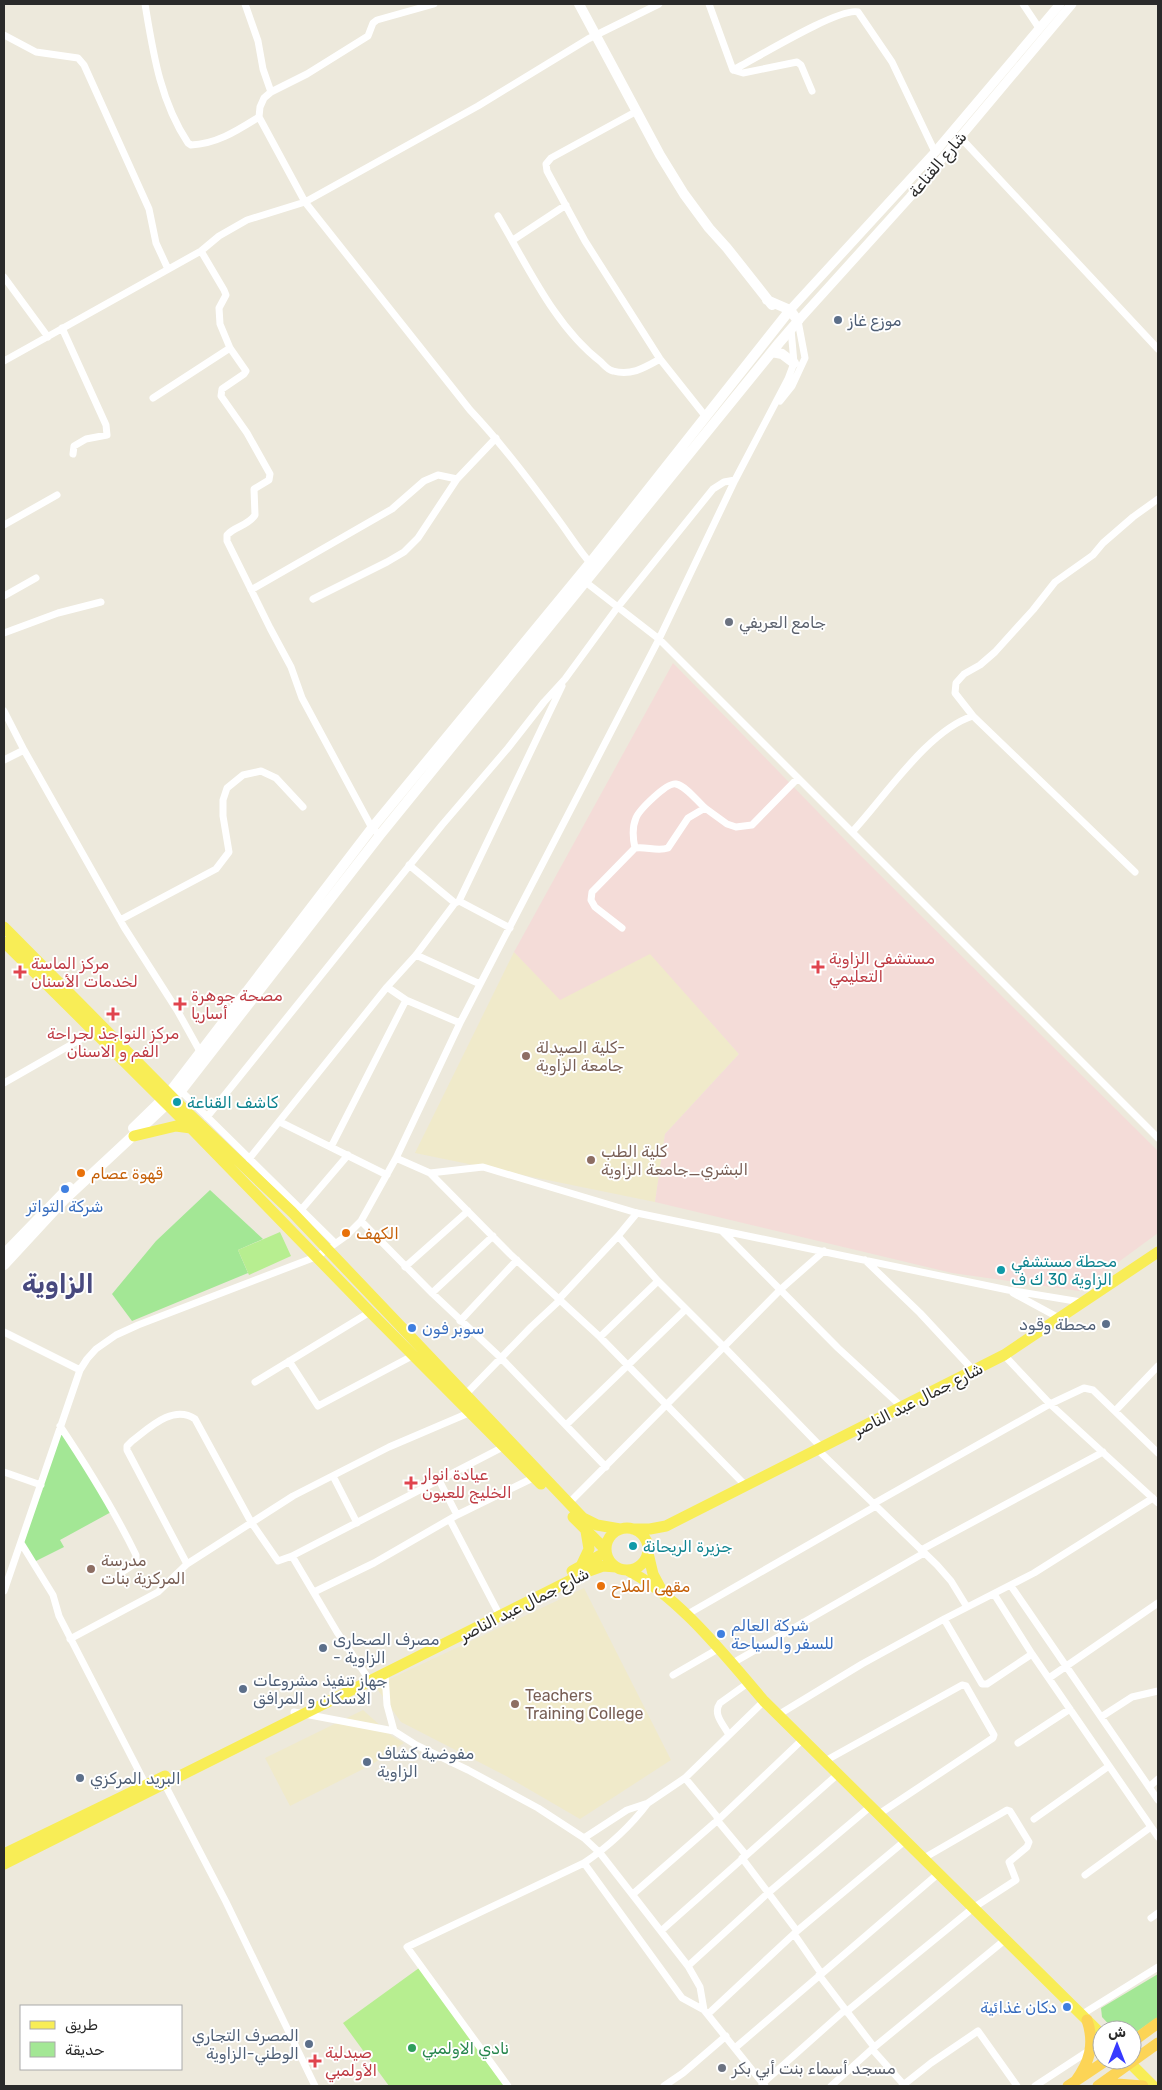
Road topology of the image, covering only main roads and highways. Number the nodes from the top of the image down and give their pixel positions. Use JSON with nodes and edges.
{"nodes":[{"id":1,"x":579,"y":4,"type":"edge"},
{"id":2,"x":786,"y":314,"type":"junction"},
{"id":3,"x":772,"y":352,"type":"junction"},
{"id":4,"x":794,"y":363,"type":"road end"},
{"id":5,"x":593,"y":566,"type":"junction"},
{"id":6,"x":376,"y":832,"type":"junction"},
{"id":7,"x":4,"y":927,"type":"edge"},
{"id":8,"x":4,"y":942,"type":"edge"},
{"id":9,"x":8,"y":953,"type":"edge"},
{"id":10,"x":171,"y":1098,"type":"junction"},
{"id":11,"x":192,"y":1128,"type":"junction"},
{"id":12,"x":134,"y":1136,"type":"junction"},
{"id":13,"x":327,"y":1250,"type":"junction"},
{"id":14,"x":1158,"y":1252,"type":"edge"},
{"id":15,"x":4,"y":1254,"type":"edge"},
{"id":16,"x":4,"y":1265,"type":"edge"},
{"id":17,"x":666,"y":1526,"type":"junction"},
{"id":18,"x":620,"y":1529,"type":"junction"},
{"id":19,"x":633,"y":1529,"type":"junction"},
{"id":20,"x":586,"y":1531,"type":"junction"},
{"id":21,"x":606,"y":1551,"type":"junction"},
{"id":22,"x":648,"y":1551,"type":"junction"},
{"id":23,"x":581,"y":1566,"type":"junction"},
{"id":24,"x":622,"y":1569,"type":"junction"},
{"id":25,"x":663,"y":1592,"type":"junction"},
{"id":26,"x":368,"y":1679,"type":"junction"},
{"id":27,"x":163,"y":1781,"type":"junction"},
{"id":28,"x":4,"y":1854,"type":"edge"},
{"id":29,"x":4,"y":1864,"type":"edge"},
{"id":30,"x":1084,"y":2017,"type":"junction"},
{"id":31,"x":1158,"y":2023,"type":"edge"},
{"id":32,"x":1092,"y":2025,"type":"edge"},
{"id":33,"x":1142,"y":2035,"type":"edge"},
{"id":34,"x":1158,"y":2043,"type":"edge"},
{"id":35,"x":1142,"y":2053,"type":"edge"},
{"id":36,"x":1092,"y":2070,"type":"edge"},
{"id":37,"x":1119,"y":2070,"type":"edge"},
{"id":38,"x":1137,"y":2070,"type":"edge"},
{"id":39,"x":1072,"y":2084,"type":"edge"},
{"id":40,"x":1098,"y":2086,"type":"edge"},
{"id":41,"x":1102,"y":2086,"type":"edge"},
{"id":42,"x":1143,"y":2086,"type":"edge"},
{"id":43,"x":1153,"y":2086,"type":"edge"}],
"edges":[{"from":1,"to":2,"type":"main road"},
{"from":2,"to":3,"type":"main road"},
{"from":2,"to":5,"type":"main road"},
{"from":3,"to":4,"type":"main road"},
{"from":3,"to":5,"type":"main road"},
{"from":5,"to":6,"type":"main road"},
{"from":6,"to":10,"type":"main road"},
{"from":6,"to":10,"type":"main road"},
{"from":7,"to":10,"type":"main road"},
{"from":8,"to":9,"type":"main road"},
{"from":9,"to":10,"type":"main road"},
{"from":10,"to":11,"type":"main road"},
{"from":10,"to":12,"type":"main road"},
{"from":10,"to":13,"type":"main road"},
{"from":10,"to":15,"type":"main road"},
{"from":11,"to":12,"type":"main road"},
{"from":11,"to":13,"type":"main road"},
{"from":12,"to":16,"type":"main road"},
{"from":13,"to":18,"type":"main road"},
{"from":13,"to":20,"type":"main road"},
{"from":14,"to":17,"type":"main road","name":"شارع جمال عبد الناصر"},
{"from":17,"to":19,"type":"main road","name":"شارع جمال عبد الناصر"},
{"from":17,"to":22,"type":"main road","name":"شارع جمال عبد الناصر"},
{"from":18,"to":19,"type":"main road"},
{"from":18,"to":21,"type":"main road"},
{"from":19,"to":22,"type":"main road"},
{"from":20,"to":21,"type":"main road"},
{"from":20,"to":23,"type":"main road"},
{"from":21,"to":23,"type":"main road","name":"شارع جمال عبد الناصر"},
{"from":21,"to":24,"type":"main road"},
{"from":22,"to":24,"type":"main road"},
{"from":22,"to":25,"type":"main road"},
{"from":23,"to":26,"type":"main road","name":"شارع جمال عبد الناصر"},
{"from":24,"to":25,"type":"main road"},
{"from":24,"to":26,"type":"main road","name":"شارع جمال عبد الناصر"},
{"from":25,"to":30,"type":"main road"},
{"from":26,"to":27,"type":"main road","name":"شارع جمال عبد الناصر"},
{"from":27,"to":28,"type":"main road","name":"شارع جمال عبد الناصر"},
{"from":27,"to":29,"type":"main road","name":"شارع جمال عبد الناصر"},
{"from":30,"to":32,"type":"main road"},
{"from":30,"to":39,"type":"highway"},
{"from":31,"to":33,"type":"highway"},
{"from":34,"to":35,"type":"highway"},
{"from":36,"to":39,"type":"highway"},
{"from":37,"to":40,"type":"highway"},
{"from":38,"to":43,"type":"main road"},
{"from":41,"to":42,"type":"highway"}]}
